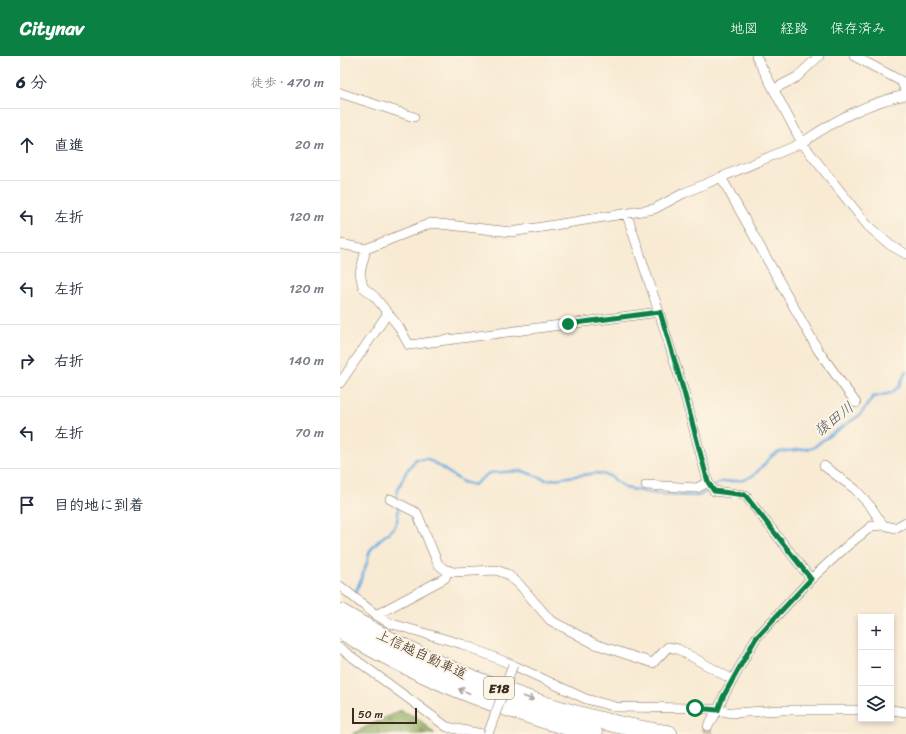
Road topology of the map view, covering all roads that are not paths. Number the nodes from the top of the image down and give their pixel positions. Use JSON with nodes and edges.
{"nodes":[{"id":1,"x":756,"y":56,"type":"edge"},
{"id":2,"x":819,"y":56,"type":"edge"},
{"id":3,"x":854,"y":56,"type":"edge"},
{"id":4,"x":774,"y":90,"type":"junction"},
{"id":5,"x":906,"y":92,"type":"edge"},
{"id":6,"x":340,"y":93,"type":"edge"},
{"id":7,"x":906,"y":95,"type":"edge"},
{"id":8,"x":414,"y":117,"type":"dead end"},
{"id":9,"x":802,"y":143,"type":"junction"},
{"id":10,"x":721,"y":177,"type":"junction"},
{"id":11,"x":627,"y":215,"type":"junction"},
{"id":12,"x":341,"y":242,"type":"edge"},
{"id":13,"x":366,"y":249,"type":"junction"},
{"id":14,"x":906,"y":254,"type":"edge"},
{"id":15,"x":660,"y":312,"type":"junction"},
{"id":16,"x":388,"y":313,"type":"junction"},
{"id":17,"x":340,"y":383,"type":"edge"},
{"id":18,"x":856,"y":402,"type":"dead end"},
{"id":19,"x":824,"y":466,"type":"dead end"},
{"id":20,"x":708,"y":482,"type":"junction"},
{"id":21,"x":646,"y":486,"type":"dead end"},
{"id":22,"x":390,"y":499,"type":"dead end"},
{"id":23,"x":906,"y":522,"type":"edge"},
{"id":24,"x":883,"y":526,"type":"junction"},
{"id":25,"x":448,"y":570,"type":"junction"},
{"id":26,"x":811,"y":579,"type":"junction"},
{"id":27,"x":340,"y":586,"type":"edge"},
{"id":28,"x":340,"y":612,"type":"edge"},
{"id":29,"x":376,"y":615,"type":"junction"},
{"id":30,"x":340,"y":630,"type":"edge"},
{"id":31,"x":340,"y":648,"type":"edge"},
{"id":32,"x":513,"y":665,"type":"junction"},
{"id":33,"x":732,"y":680,"type":"junction"},
{"id":34,"x":718,"y":710,"type":"junction"},
{"id":35,"x":858,"y":710,"type":"edge"},
{"id":36,"x":894,"y":710,"type":"edge"},
{"id":37,"x":906,"y":712,"type":"edge"},
{"id":38,"x":708,"y":726,"type":"tunnel mouth"},
{"id":39,"x":482,"y":734,"type":"edge"},
{"id":40,"x":488,"y":734,"type":"edge"},
{"id":41,"x":594,"y":734,"type":"edge"},
{"id":42,"x":669,"y":734,"type":"edge"}],
"edges":[{"from":1,"to":4,"type":"street"},
{"from":2,"to":4,"type":"street"},
{"from":3,"to":5,"type":"street"},
{"from":4,"to":9,"type":"street"},
{"from":6,"to":8,"type":"street"},
{"from":7,"to":9,"type":"street"},
{"from":9,"to":10,"type":"street"},
{"from":9,"to":14,"type":"street"},
{"from":10,"to":11,"type":"street"},
{"from":10,"to":18,"type":"street"},
{"from":11,"to":13,"type":"street"},
{"from":11,"to":15,"type":"street"},
{"from":12,"to":13,"type":"street"},
{"from":13,"to":16,"type":"street"},
{"from":15,"to":16,"type":"street"},
{"from":15,"to":20,"type":"street"},
{"from":16,"to":17,"type":"street"},
{"from":19,"to":24,"type":"street"},
{"from":20,"to":21,"type":"street"},
{"from":20,"to":26,"type":"street"},
{"from":22,"to":25,"type":"street"},
{"from":23,"to":24,"type":"street"},
{"from":24,"to":26,"type":"street"},
{"from":25,"to":29,"type":"street"},
{"from":25,"to":33,"type":"street"},
{"from":26,"to":33,"type":"street"},
{"from":27,"to":29,"type":"street"},
{"from":28,"to":42,"type":"highway","name":"上信越自動車道","number":"E18","one_way":true},
{"from":29,"to":32,"type":"street"},
{"from":41,"to":30,"type":"highway","name":"上信越自動車道","number":"E18","one_way":true},
{"from":31,"to":39,"type":"street"},
{"from":32,"to":34,"type":"street"},
{"from":32,"to":40,"type":"street","bridge":true},
{"from":33,"to":34,"type":"street"},
{"from":34,"to":35,"type":"street"},
{"from":34,"to":38,"type":"street"},
{"from":36,"to":37,"type":"street"}]}
